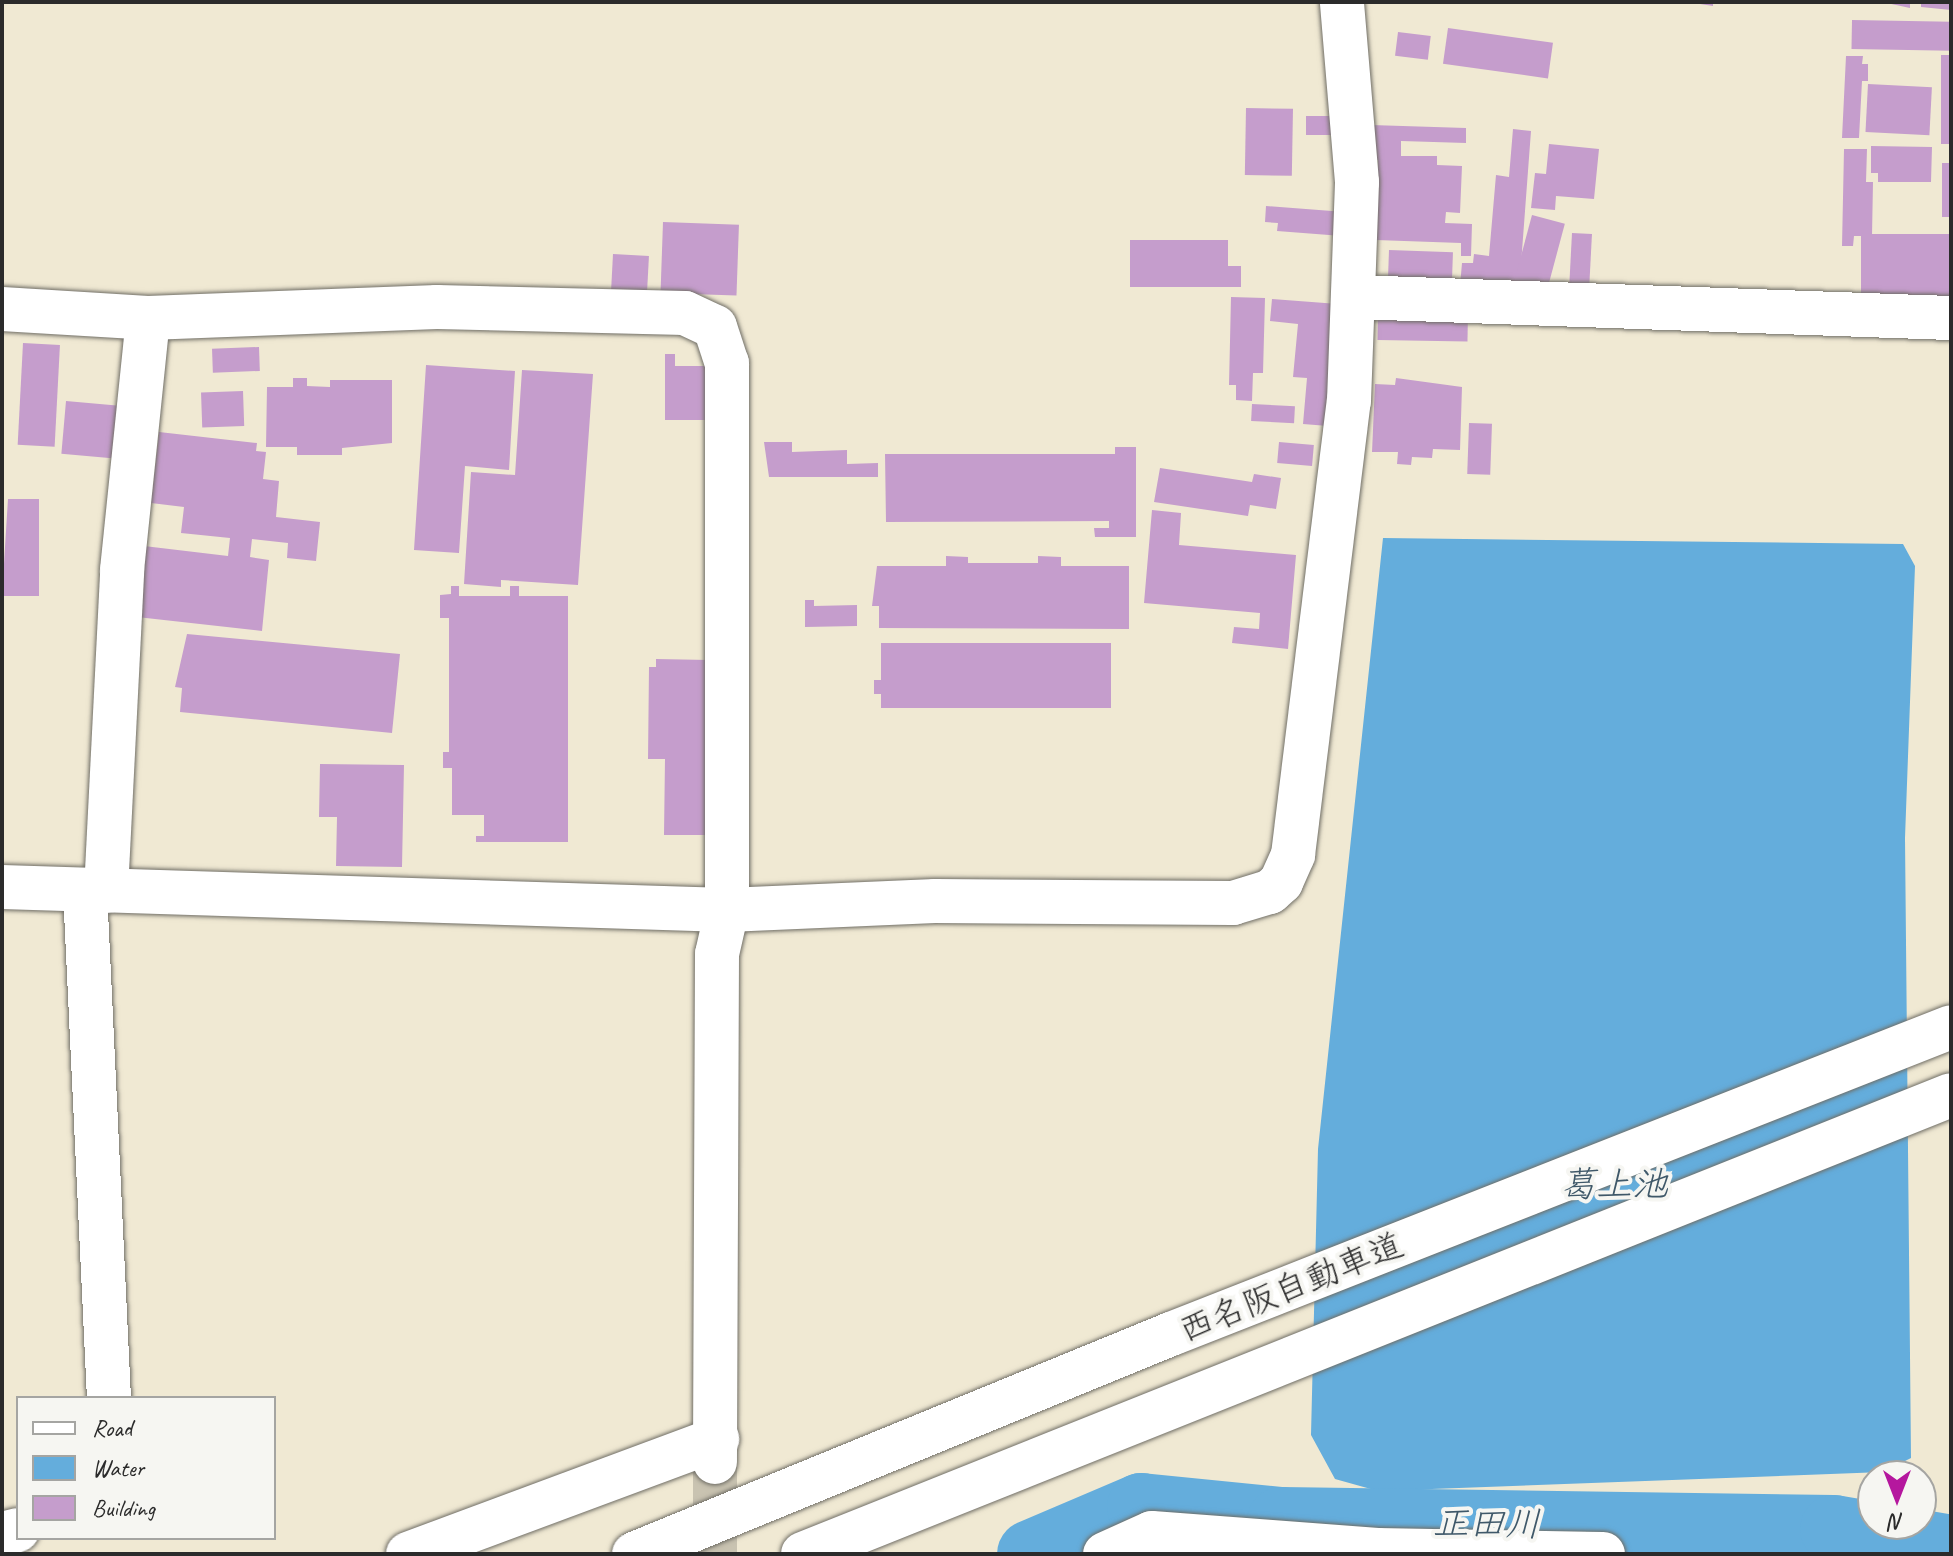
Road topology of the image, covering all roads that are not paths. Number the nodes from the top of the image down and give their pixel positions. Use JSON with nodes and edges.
{"nodes":[{"id":1,"x":1342,"y":2,"type":"edge"},
{"id":2,"x":1355,"y":297,"type":"junction"},
{"id":3,"x":2,"y":309,"type":"edge"},
{"id":4,"x":148,"y":318,"type":"junction"},
{"id":5,"x":1951,"y":318,"type":"edge"},
{"id":6,"x":2,"y":887,"type":"edge"},
{"id":7,"x":96,"y":890,"type":"junction"},
{"id":8,"x":727,"y":910,"type":"junction"},
{"id":9,"x":1951,"y":1027,"type":"edge"},
{"id":10,"x":1951,"y":1095,"type":"edge"},
{"id":11,"x":109,"y":1396,"type":"edge"},
{"id":12,"x":408,"y":1554,"type":"edge"},
{"id":13,"x":634,"y":1554,"type":"edge"},
{"id":14,"x":803,"y":1554,"type":"edge"},
{"id":15,"x":1105,"y":1554,"type":"edge"},
{"id":16,"x":1603,"y":1554,"type":"edge"}],
"edges":[{"from":1,"to":2,"type":"main road"},
{"from":2,"to":5,"type":"main road"},
{"from":2,"to":8,"type":"main road"},
{"from":3,"to":4,"type":"main road"},
{"from":4,"to":7,"type":"main road"},
{"from":4,"to":8,"type":"main road"},
{"from":6,"to":7,"type":"main road"},
{"from":7,"to":8,"type":"main road"},
{"from":7,"to":11,"type":"main road"},
{"from":8,"to":12,"type":"main road"},
{"from":9,"to":13,"type":"main road","name":"西名阪自動車道"},
{"from":10,"to":14,"type":"main road","name":"西名阪自動車道"},
{"from":15,"to":16,"type":"main road"}]}
